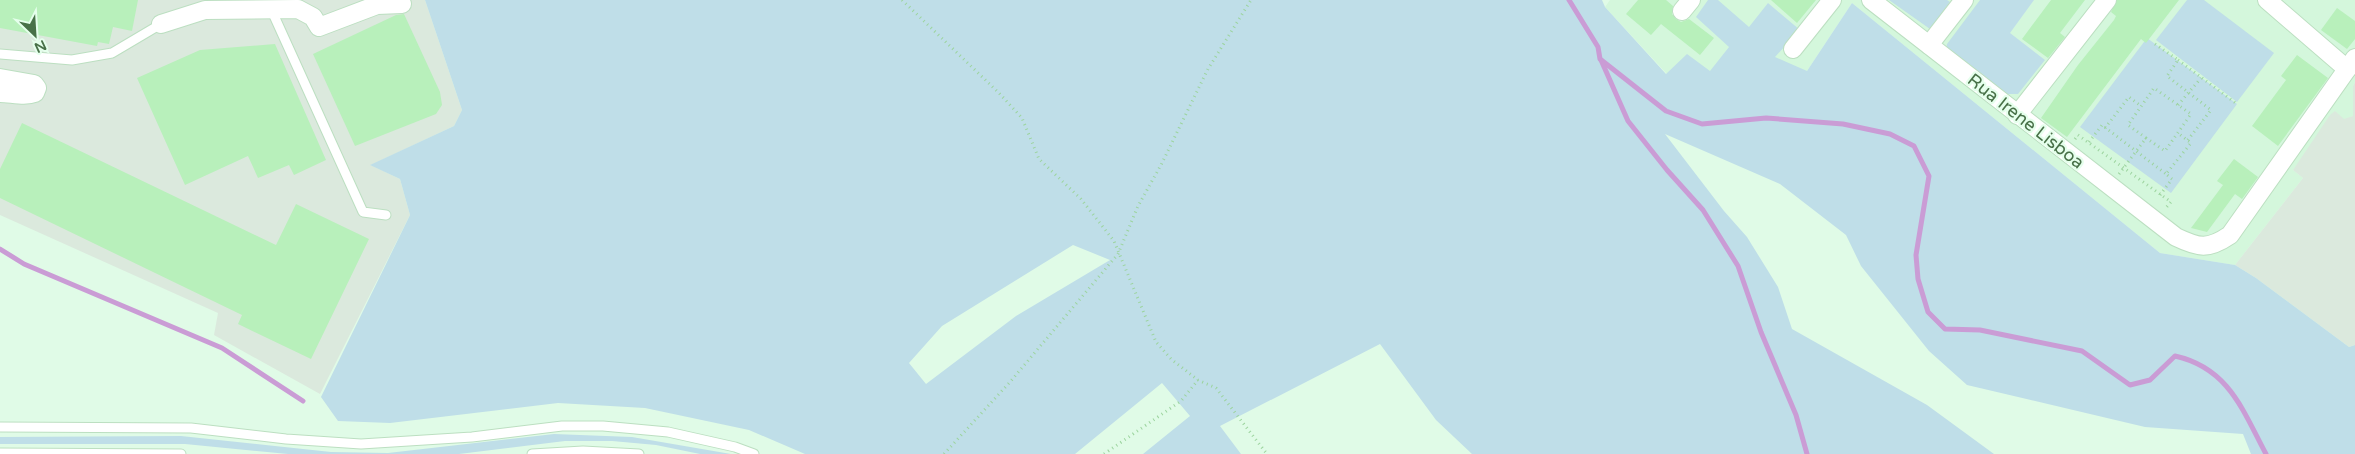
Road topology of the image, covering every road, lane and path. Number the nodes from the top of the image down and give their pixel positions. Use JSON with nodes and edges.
{"nodes":[{"id":1,"x":902,"y":0,"type":"edge"},
{"id":2,"x":1251,"y":0,"type":"edge"},
{"id":3,"x":1832,"y":0,"type":"edge"},
{"id":4,"x":1871,"y":0,"type":"edge"},
{"id":5,"x":1964,"y":0,"type":"edge"},
{"id":6,"x":2107,"y":0,"type":"edge"},
{"id":7,"x":2267,"y":0,"type":"edge"},
{"id":8,"x":402,"y":4,"type":"dead end"},
{"id":9,"x":207,"y":5,"type":"edge"},
{"id":10,"x":271,"y":9,"type":"junction"},
{"id":11,"x":161,"y":24,"type":"joint"},
{"id":12,"x":2156,"y":44,"type":"dead end"},
{"id":13,"x":1929,"y":46,"type":"junction"},
{"id":14,"x":1793,"y":49,"type":"dead end"},
{"id":15,"x":0,"y":54,"type":"edge"},
{"id":16,"x":2178,"y":60,"type":"junction"},
{"id":17,"x":2351,"y":64,"type":"edge"},
{"id":18,"x":0,"y":78,"type":"edge"},
{"id":19,"x":2201,"y":78,"type":"junction"},
{"id":20,"x":0,"y":93,"type":"edge"},
{"id":21,"x":2188,"y":93,"type":"junction"},
{"id":22,"x":2237,"y":104,"type":"dead end"},
{"id":23,"x":2178,"y":105,"type":"junction"},
{"id":24,"x":2142,"y":106,"type":"junction"},
{"id":25,"x":2017,"y":115,"type":"junction"},
{"id":26,"x":2105,"y":128,"type":"junction"},
{"id":27,"x":2178,"y":134,"type":"junction"},
{"id":28,"x":2146,"y":138,"type":"junction"},
{"id":29,"x":2187,"y":141,"type":"junction"},
{"id":30,"x":2089,"y":142,"type":"junction"},
{"id":31,"x":2066,"y":152,"type":"junction"},
{"id":32,"x":2136,"y":152,"type":"junction"},
{"id":33,"x":2124,"y":168,"type":"junction"},
{"id":34,"x":2166,"y":174,"type":"junction"},
{"id":35,"x":2110,"y":186,"type":"junction"},
{"id":36,"x":2160,"y":195,"type":"junction"},
{"id":37,"x":386,"y":214,"type":"dead end"},
{"id":38,"x":2156,"y":222,"type":"junction"},
{"id":39,"x":1118,"y":254,"type":"junction"},
{"id":40,"x":1198,"y":380,"type":"junction"},
{"id":41,"x":0,"y":427,"type":"edge"},
{"id":42,"x":0,"y":453,"type":"edge"},
{"id":43,"x":181,"y":454,"type":"edge"},
{"id":44,"x":532,"y":454,"type":"edge"},
{"id":45,"x":639,"y":454,"type":"edge"},
{"id":46,"x":754,"y":454,"type":"edge"},
{"id":47,"x":944,"y":454,"type":"edge"},
{"id":48,"x":1104,"y":454,"type":"edge"},
{"id":49,"x":1267,"y":454,"type":"edge"}],
"edges":[{"from":1,"to":39,"type":"path"},
{"from":2,"to":39,"type":"path"},
{"from":3,"to":14,"type":"street"},
{"from":4,"to":13,"type":"street","name":"Rua Irene Lisboa"},
{"from":5,"to":13,"type":"street"},
{"from":6,"to":25,"type":"street"},
{"from":7,"to":17,"type":"street"},
{"from":8,"to":10,"type":"street"},
{"from":9,"to":10,"type":"street"},
{"from":9,"to":11,"type":"street"},
{"from":10,"to":37,"type":"lane"},
{"from":11,"to":15,"type":"lane"},
{"from":12,"to":16,"type":"path"},
{"from":13,"to":25,"type":"street","name":"Rua Irene Lisboa"},
{"from":16,"to":19,"type":"path"},
{"from":16,"to":21,"type":"path"},
{"from":17,"to":38,"type":"street","name":"Rua Irene Lisboa"},
{"from":18,"to":20,"type":"street"},
{"from":19,"to":21,"type":"path"},
{"from":19,"to":22,"type":"path"},
{"from":21,"to":23,"type":"path"},
{"from":21,"to":29,"type":"path"},
{"from":23,"to":24,"type":"path"},
{"from":23,"to":27,"type":"path"},
{"from":24,"to":26,"type":"path"},
{"from":24,"to":28,"type":"path"},
{"from":25,"to":31,"type":"street","name":"Rua Irene Lisboa"},
{"from":26,"to":30,"type":"path"},
{"from":26,"to":32,"type":"path"},
{"from":27,"to":28,"type":"path"},
{"from":27,"to":29,"type":"path"},
{"from":28,"to":32,"type":"path"},
{"from":29,"to":34,"type":"path"},
{"from":30,"to":31,"type":"path"},
{"from":30,"to":33,"type":"path"},
{"from":31,"to":35,"type":"street","name":"Rua Irene Lisboa"},
{"from":32,"to":33,"type":"path"},
{"from":32,"to":34,"type":"path"},
{"from":33,"to":35,"type":"path"},
{"from":33,"to":36,"type":"path"},
{"from":34,"to":36,"type":"path"},
{"from":35,"to":38,"type":"street","name":"Rua Irene Lisboa"},
{"from":36,"to":38,"type":"path"},
{"from":39,"to":40,"type":"path"},
{"from":39,"to":47,"type":"path"},
{"from":40,"to":48,"type":"path"},
{"from":40,"to":49,"type":"path"},
{"from":41,"to":46,"type":"lane"},
{"from":42,"to":43,"type":"lane"},
{"from":44,"to":45,"type":"lane"}]}
